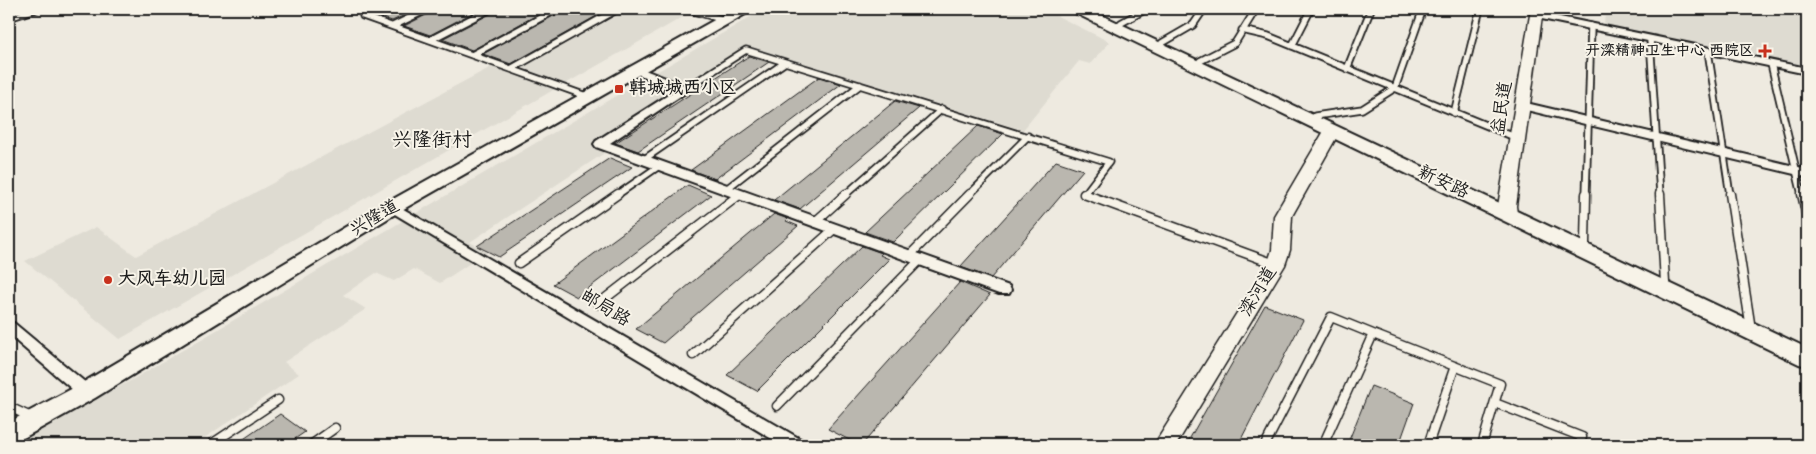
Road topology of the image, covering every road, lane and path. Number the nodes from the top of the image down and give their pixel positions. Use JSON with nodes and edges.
{"nodes":[{"id":1,"x":36,"y":9,"type":"edge"},
{"id":2,"x":378,"y":9,"type":"edge"},
{"id":3,"x":428,"y":9,"type":"edge"},
{"id":4,"x":490,"y":9,"type":"edge"},
{"id":5,"x":557,"y":9,"type":"edge"},
{"id":6,"x":618,"y":9,"type":"edge"},
{"id":7,"x":686,"y":9,"type":"edge"},
{"id":8,"x":744,"y":9,"type":"edge"},
{"id":9,"x":1078,"y":9,"type":"edge"},
{"id":10,"x":1092,"y":9,"type":"edge"},
{"id":11,"x":1146,"y":9,"type":"edge"},
{"id":12,"x":1204,"y":9,"type":"edge"},
{"id":13,"x":1256,"y":9,"type":"edge"},
{"id":14,"x":1312,"y":9,"type":"edge"},
{"id":15,"x":1371,"y":9,"type":"edge"},
{"id":16,"x":1423,"y":9,"type":"edge"},
{"id":17,"x":1480,"y":9,"type":"edge"},
{"id":18,"x":1537,"y":12,"type":"edge"},
{"id":19,"x":9,"y":18,"type":"edge"},
{"id":20,"x":725,"y":20,"type":"junction"},
{"id":21,"x":1121,"y":23,"type":"junction"},
{"id":22,"x":392,"y":26,"type":"junction"},
{"id":23,"x":1591,"y":26,"type":"junction"},
{"id":24,"x":1242,"y":30,"type":"junction"},
{"id":25,"x":1650,"y":38,"type":"junction"},
{"id":26,"x":430,"y":40,"type":"junction"},
{"id":27,"x":1162,"y":43,"type":"junction"},
{"id":28,"x":1292,"y":46,"type":"junction"},
{"id":29,"x":1708,"y":51,"type":"junction"},
{"id":30,"x":472,"y":55,"type":"junction"},
{"id":31,"x":784,"y":62,"type":"junction"},
{"id":32,"x":1200,"y":62,"type":"junction"},
{"id":33,"x":1771,"y":64,"type":"junction"},
{"id":34,"x":1347,"y":68,"type":"junction"},
{"id":35,"x":511,"y":69,"type":"junction"},
{"id":36,"x":637,"y":70,"type":"junction"},
{"id":37,"x":1807,"y":71,"type":"edge"},
{"id":38,"x":860,"y":85,"type":"junction"},
{"id":39,"x":1395,"y":88,"type":"junction"},
{"id":40,"x":685,"y":89,"type":"junction"},
{"id":41,"x":589,"y":97,"type":"junction"},
{"id":42,"x":1522,"y":106,"type":"junction"},
{"id":43,"x":942,"y":109,"type":"junction"},
{"id":44,"x":1454,"y":113,"type":"junction"},
{"id":45,"x":1314,"y":116,"type":"junction"},
{"id":46,"x":1587,"y":121,"type":"junction"},
{"id":47,"x":1332,"y":131,"type":"junction"},
{"id":48,"x":1028,"y":136,"type":"junction"},
{"id":49,"x":1655,"y":137,"type":"junction"},
{"id":50,"x":1517,"y":138,"type":"junction"},
{"id":51,"x":1722,"y":153,"type":"junction"},
{"id":52,"x":643,"y":160,"type":"junction"},
{"id":53,"x":659,"y":166,"type":"junction"},
{"id":54,"x":1801,"y":172,"type":"edge"},
{"id":55,"x":725,"y":190,"type":"junction"},
{"id":56,"x":739,"y":195,"type":"junction"},
{"id":57,"x":393,"y":207,"type":"junction"},
{"id":58,"x":1507,"y":210,"type":"junction"},
{"id":59,"x":1807,"y":217,"type":"edge"},
{"id":60,"x":815,"y":222,"type":"junction"},
{"id":61,"x":834,"y":229,"type":"junction"},
{"id":62,"x":1585,"y":244,"type":"junction"},
{"id":63,"x":915,"y":258,"type":"junction"},
{"id":64,"x":519,"y":263,"type":"dead end"},
{"id":65,"x":1276,"y":264,"type":"junction"},
{"id":66,"x":1665,"y":283,"type":"junction"},
{"id":67,"x":1004,"y":290,"type":"dead end"},
{"id":68,"x":598,"y":304,"type":"dead end"},
{"id":69,"x":9,"y":327,"type":"edge"},
{"id":70,"x":1750,"y":327,"type":"junction"},
{"id":71,"x":1373,"y":334,"type":"junction"},
{"id":72,"x":1807,"y":350,"type":"edge"},
{"id":73,"x":693,"y":355,"type":"dead end"},
{"id":74,"x":1807,"y":358,"type":"edge"},
{"id":75,"x":1455,"y":366,"type":"junction"},
{"id":76,"x":86,"y":392,"type":"junction"},
{"id":77,"x":278,"y":400,"type":"dead end"},
{"id":78,"x":1495,"y":403,"type":"junction"},
{"id":79,"x":777,"y":406,"type":"dead end"},
{"id":80,"x":9,"y":407,"type":"edge"},
{"id":81,"x":36,"y":419,"type":"junction"},
{"id":82,"x":335,"y":428,"type":"dead end"},
{"id":83,"x":9,"y":434,"type":"edge"},
{"id":84,"x":210,"y":445,"type":"edge"},
{"id":85,"x":311,"y":445,"type":"edge"},
{"id":86,"x":796,"y":445,"type":"edge"},
{"id":87,"x":1165,"y":445,"type":"edge"},
{"id":88,"x":1265,"y":445,"type":"edge"},
{"id":89,"x":1323,"y":445,"type":"edge"},
{"id":90,"x":1428,"y":445,"type":"edge"},
{"id":91,"x":1482,"y":445,"type":"edge"},
{"id":92,"x":1580,"y":445,"type":"edge"}],
"edges":[{"from":1,"to":19,"type":"lane"},
{"from":2,"to":22,"type":"lane"},
{"from":3,"to":22,"type":"lane"},
{"from":4,"to":26,"type":"lane"},
{"from":5,"to":30,"type":"lane"},
{"from":6,"to":35,"type":"lane"},
{"from":7,"to":20,"type":"lane"},
{"from":8,"to":20,"type":"main road","name":"兴隆道"},
{"from":9,"to":47,"type":"main road","name":"新安路"},
{"from":10,"to":21,"type":"main road","name":"新安路"},
{"from":11,"to":21,"type":"lane"},
{"from":12,"to":27,"type":"lane"},
{"from":13,"to":24,"type":"lane"},
{"from":14,"to":28,"type":"lane"},
{"from":15,"to":34,"type":"lane"},
{"from":16,"to":39,"type":"lane"},
{"from":17,"to":44,"type":"lane"},
{"from":18,"to":23,"type":"street"},
{"from":18,"to":42,"type":"street","name":"益民道"},
{"from":20,"to":36,"type":"main road","name":"兴隆道"},
{"from":21,"to":27,"type":"main road","name":"新安路"},
{"from":22,"to":26,"type":"lane"},
{"from":23,"to":25,"type":"street"},
{"from":23,"to":46,"type":"lane"},
{"from":24,"to":28,"type":"lane"},
{"from":24,"to":32,"type":"lane"},
{"from":25,"to":29,"type":"street"},
{"from":25,"to":49,"type":"lane"},
{"from":26,"to":30,"type":"lane"},
{"from":27,"to":32,"type":"main road","name":"新安路"},
{"from":28,"to":34,"type":"lane"},
{"from":29,"to":33,"type":"street"},
{"from":29,"to":51,"type":"lane"},
{"from":30,"to":35,"type":"lane"},
{"from":31,"to":38,"type":"lane"},
{"from":31,"to":40,"type":"lane"},
{"from":31,"to":52,"type":"lane"},
{"from":32,"to":45,"type":"main road","name":"新安路"},
{"from":33,"to":37,"type":"street"},
{"from":33,"to":54,"type":"lane"},
{"from":34,"to":39,"type":"lane"},
{"from":35,"to":41,"type":"lane"},
{"from":36,"to":40,"type":"street"},
{"from":36,"to":41,"type":"main road","name":"兴隆道"},
{"from":38,"to":43,"type":"lane"},
{"from":38,"to":55,"type":"lane"},
{"from":39,"to":44,"type":"lane"},
{"from":39,"to":45,"type":"lane"},
{"from":40,"to":52,"type":"street"},
{"from":41,"to":57,"type":"main road","name":"兴隆道"},
{"from":42,"to":46,"type":"street"},
{"from":42,"to":50,"type":"street","name":"益民道"},
{"from":43,"to":48,"type":"lane"},
{"from":43,"to":60,"type":"lane"},
{"from":44,"to":50,"type":"lane"},
{"from":45,"to":58,"type":"main road","name":"新安路"},
{"from":46,"to":49,"type":"street"},
{"from":46,"to":62,"type":"lane"},
{"from":47,"to":58,"type":"main road","name":"新安路"},
{"from":47,"to":65,"type":"street","name":"滦河道"},
{"from":48,"to":63,"type":"lane"},
{"from":48,"to":65,"type":"lane"},
{"from":49,"to":51,"type":"street"},
{"from":49,"to":66,"type":"lane"},
{"from":50,"to":58,"type":"street","name":"益民道"},
{"from":51,"to":54,"type":"street"},
{"from":51,"to":70,"type":"lane"},
{"from":52,"to":53,"type":"street"},
{"from":53,"to":55,"type":"street"},
{"from":53,"to":64,"type":"lane"},
{"from":54,"to":59,"type":"lane"},
{"from":55,"to":56,"type":"street"},
{"from":56,"to":60,"type":"street"},
{"from":56,"to":68,"type":"lane"},
{"from":57,"to":76,"type":"main road","name":"兴隆道"},
{"from":57,"to":86,"type":"street","name":"邮局路"},
{"from":58,"to":62,"type":"main road","name":"新安路"},
{"from":58,"to":70,"type":"main road","name":"新安路"},
{"from":60,"to":61,"type":"street"},
{"from":61,"to":63,"type":"street"},
{"from":61,"to":73,"type":"lane"},
{"from":62,"to":66,"type":"main road","name":"新安路"},
{"from":63,"to":67,"type":"street"},
{"from":63,"to":79,"type":"lane"},
{"from":65,"to":87,"type":"street","name":"滦河道"},
{"from":66,"to":70,"type":"main road","name":"新安路"},
{"from":69,"to":76,"type":"street"},
{"from":70,"to":72,"type":"main road","name":"新安路"},
{"from":70,"to":74,"type":"main road","name":"新安路"},
{"from":71,"to":75,"type":"lane"},
{"from":71,"to":88,"type":"lane"},
{"from":71,"to":89,"type":"lane"},
{"from":75,"to":78,"type":"lane"},
{"from":75,"to":90,"type":"lane"},
{"from":76,"to":81,"type":"main road","name":"兴隆道"},
{"from":77,"to":84,"type":"lane"},
{"from":78,"to":91,"type":"lane"},
{"from":78,"to":92,"type":"lane"},
{"from":80,"to":81,"type":"lane"},
{"from":81,"to":83,"type":"main road","name":"兴隆道"},
{"from":82,"to":85,"type":"lane"}]}
